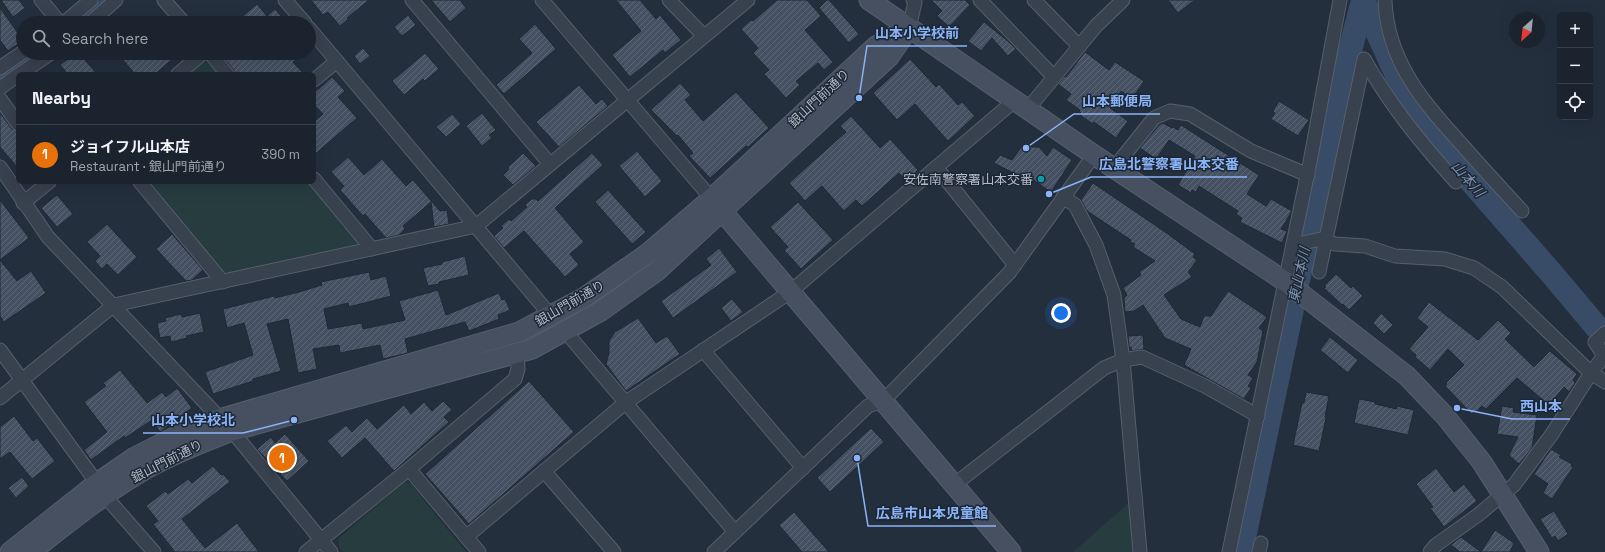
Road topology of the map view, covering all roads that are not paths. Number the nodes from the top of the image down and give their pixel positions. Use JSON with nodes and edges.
{"nodes":[{"id":1,"x":40,"y":0,"type":"edge"},
{"id":2,"x":91,"y":0,"type":"edge"},
{"id":3,"x":116,"y":0,"type":"edge"},
{"id":4,"x":164,"y":0,"type":"edge"},
{"id":5,"x":285,"y":0,"type":"edge"},
{"id":6,"x":412,"y":0,"type":"edge"},
{"id":7,"x":542,"y":0,"type":"edge"},
{"id":8,"x":669,"y":0,"type":"edge"},
{"id":9,"x":748,"y":0,"type":"edge"},
{"id":10,"x":869,"y":0,"type":"edge"},
{"id":11,"x":913,"y":0,"type":"edge"},
{"id":12,"x":980,"y":0,"type":"edge"},
{"id":13,"x":1034,"y":0,"type":"edge"},
{"id":14,"x":1123,"y":0,"type":"edge"},
{"id":15,"x":1340,"y":0,"type":"edge"},
{"id":16,"x":1385,"y":0,"type":"edge"},
{"id":17,"x":54,"y":16,"type":"edge"},
{"id":18,"x":72,"y":16,"type":"edge"},
{"id":19,"x":98,"y":16,"type":"edge"},
{"id":20,"x":178,"y":16,"type":"edge"},
{"id":21,"x":298,"y":16,"type":"edge"},
{"id":22,"x":909,"y":28,"type":"junction"},
{"id":23,"x":704,"y":36,"type":"junction"},
{"id":24,"x":316,"y":37,"type":"edge"},
{"id":25,"x":1080,"y":46,"type":"junction"},
{"id":26,"x":16,"y":56,"type":"edge"},
{"id":27,"x":41,"y":60,"type":"edge"},
{"id":28,"x":195,"y":60,"type":"edge"},
{"id":29,"x":216,"y":60,"type":"edge"},
{"id":30,"x":336,"y":61,"type":"junction"},
{"id":31,"x":2,"y":63,"type":"edge"},
{"id":32,"x":23,"y":72,"type":"edge"},
{"id":33,"x":180,"y":72,"type":"edge"},
{"id":34,"x":225,"y":72,"type":"edge"},
{"id":35,"x":16,"y":77,"type":"edge"},
{"id":36,"x":1054,"y":77,"type":"junction"},
{"id":37,"x":316,"y":78,"type":"edge"},
{"id":38,"x":0,"y":88,"type":"edge"},
{"id":39,"x":0,"y":99,"type":"edge"},
{"id":40,"x":627,"y":100,"type":"junction"},
{"id":41,"x":1021,"y":105,"type":"junction"},
{"id":42,"x":16,"y":121,"type":"edge"},
{"id":43,"x":1094,"y":155,"type":"junction"},
{"id":44,"x":550,"y":164,"type":"junction"},
{"id":45,"x":0,"y":167,"type":"edge"},
{"id":46,"x":936,"y":168,"type":"junction"},
{"id":47,"x":1114,"y":168,"type":"junction"},
{"id":48,"x":1308,"y":175,"type":"junction"},
{"id":49,"x":316,"y":181,"type":"edge"},
{"id":50,"x":1456,"y":182,"type":"dead end"},
{"id":51,"x":47,"y":184,"type":"edge"},
{"id":52,"x":142,"y":184,"type":"edge"},
{"id":53,"x":1063,"y":198,"type":"junction"},
{"id":54,"x":24,"y":203,"type":"junction"},
{"id":55,"x":716,"y":205,"type":"junction"},
{"id":56,"x":1522,"y":211,"type":"dead end"},
{"id":57,"x":476,"y":226,"type":"junction"},
{"id":58,"x":1324,"y":240,"type":"junction"},
{"id":59,"x":1293,"y":246,"type":"junction"},
{"id":60,"x":372,"y":249,"type":"junction"},
{"id":61,"x":1015,"y":265,"type":"junction"},
{"id":62,"x":1319,"y":272,"type":"dead end"},
{"id":63,"x":223,"y":282,"type":"junction"},
{"id":64,"x":1288,"y":284,"type":"junction"},
{"id":65,"x":790,"y":292,"type":"junction"},
{"id":66,"x":114,"y":305,"type":"junction"},
{"id":67,"x":551,"y":316,"type":"junction"},
{"id":68,"x":565,"y":331,"type":"junction"},
{"id":69,"x":1601,"y":336,"type":"edge"},
{"id":70,"x":0,"y":350,"type":"edge"},
{"id":71,"x":703,"y":350,"type":"junction"},
{"id":72,"x":517,"y":353,"type":"junction"},
{"id":73,"x":1123,"y":360,"type":"junction"},
{"id":74,"x":1591,"y":373,"type":"junction"},
{"id":75,"x":22,"y":380,"type":"junction"},
{"id":76,"x":1605,"y":382,"type":"edge"},
{"id":77,"x":0,"y":398,"type":"edge"},
{"id":78,"x":883,"y":401,"type":"junction"},
{"id":79,"x":625,"y":403,"type":"junction"},
{"id":80,"x":1258,"y":416,"type":"junction"},
{"id":81,"x":226,"y":425,"type":"junction"},
{"id":82,"x":409,"y":468,"type":"junction"},
{"id":83,"x":803,"y":468,"type":"junction"},
{"id":84,"x":544,"y":471,"type":"junction"},
{"id":85,"x":954,"y":485,"type":"junction"},
{"id":86,"x":101,"y":490,"type":"junction"},
{"id":87,"x":1502,"y":495,"type":"junction"},
{"id":88,"x":735,"y":532,"type":"junction"},
{"id":89,"x":466,"y":537,"type":"junction"},
{"id":90,"x":321,"y":540,"type":"junction"},
{"id":91,"x":10,"y":552,"type":"edge"},
{"id":92,"x":31,"y":552,"type":"edge"},
{"id":93,"x":154,"y":552,"type":"edge"},
{"id":94,"x":306,"y":552,"type":"edge"},
{"id":95,"x":331,"y":552,"type":"edge"},
{"id":96,"x":479,"y":552,"type":"edge"},
{"id":97,"x":614,"y":552,"type":"edge"},
{"id":98,"x":714,"y":552,"type":"edge"},
{"id":99,"x":1011,"y":552,"type":"edge"},
{"id":100,"x":1140,"y":552,"type":"edge"},
{"id":101,"x":1230,"y":552,"type":"edge"},
{"id":102,"x":1430,"y":552,"type":"edge"},
{"id":103,"x":1539,"y":552,"type":"edge"}],
"edges":[{"from":1,"to":17,"type":"street"},
{"from":2,"to":18,"type":"street"},
{"from":3,"to":19,"type":"street"},
{"from":4,"to":20,"type":"street"},
{"from":5,"to":21,"type":"street"},
{"from":6,"to":44,"type":"street"},
{"from":7,"to":40,"type":"street"},
{"from":8,"to":23,"type":"street"},
{"from":9,"to":23,"type":"street"},
{"from":10,"to":22,"type":"street"},
{"from":11,"to":22,"type":"street"},
{"from":12,"to":36,"type":"street"},
{"from":13,"to":25,"type":"street"},
{"from":14,"to":25,"type":"street"},
{"from":15,"to":48,"type":"street"},
{"from":16,"to":56,"type":"street"},
{"from":22,"to":41,"type":"street"},
{"from":22,"to":55,"type":"street","name":"銀山門前通り"},
{"from":23,"to":40,"type":"street"},
{"from":24,"to":30,"type":"street"},
{"from":25,"to":36,"type":"street"},
{"from":26,"to":31,"type":"street"},
{"from":27,"to":32,"type":"street"},
{"from":28,"to":33,"type":"street"},
{"from":29,"to":34,"type":"street"},
{"from":30,"to":37,"type":"street"},
{"from":30,"to":57,"type":"street"},
{"from":35,"to":38,"type":"street"},
{"from":36,"to":41,"type":"street"},
{"from":39,"to":42,"type":"street"},
{"from":40,"to":44,"type":"street"},
{"from":40,"to":55,"type":"street"},
{"from":41,"to":43,"type":"street"},
{"from":41,"to":46,"type":"street"},
{"from":43,"to":47,"type":"street"},
{"from":43,"to":53,"type":"street"},
{"from":44,"to":57,"type":"street"},
{"from":45,"to":54,"type":"street"},
{"from":46,"to":61,"type":"street"},
{"from":46,"to":65,"type":"street"},
{"from":47,"to":48,"type":"street"},
{"from":47,"to":64,"type":"street"},
{"from":48,"to":59,"type":"street"},
{"from":49,"to":60,"type":"street"},
{"from":50,"to":58,"type":"street"},
{"from":51,"to":54,"type":"street"},
{"from":52,"to":63,"type":"street"},
{"from":53,"to":61,"type":"street"},
{"from":53,"to":73,"type":"street"},
{"from":54,"to":66,"type":"street"},
{"from":55,"to":65,"type":"street"},
{"from":55,"to":67,"type":"street","name":"銀山門前通り"},
{"from":55,"to":68,"type":"street","name":"銀山門前通り"},
{"from":57,"to":60,"type":"street"},
{"from":57,"to":67,"type":"street"},
{"from":58,"to":59,"type":"street"},
{"from":58,"to":62,"type":"street"},
{"from":58,"to":74,"type":"street"},
{"from":59,"to":64,"type":"street"},
{"from":60,"to":63,"type":"street"},
{"from":61,"to":78,"type":"street"},
{"from":63,"to":66,"type":"street"},
{"from":64,"to":80,"type":"street"},
{"from":64,"to":87,"type":"street"},
{"from":65,"to":71,"type":"street"},
{"from":65,"to":78,"type":"street"},
{"from":66,"to":75,"type":"street"},
{"from":66,"to":81,"type":"street"},
{"from":67,"to":81,"type":"street","name":"銀山門前通り"},
{"from":68,"to":72,"type":"street","name":"銀山門前通り"},
{"from":68,"to":79,"type":"street"},
{"from":69,"to":74,"type":"street"},
{"from":70,"to":75,"type":"street"},
{"from":71,"to":79,"type":"street"},
{"from":71,"to":83,"type":"street"},
{"from":72,"to":81,"type":"street","name":"銀山門前通り"},
{"from":72,"to":82,"type":"street"},
{"from":73,"to":80,"type":"street"},
{"from":73,"to":85,"type":"street"},
{"from":73,"to":100,"type":"street"},
{"from":74,"to":76,"type":"street"},
{"from":74,"to":87,"type":"street"},
{"from":75,"to":77,"type":"street"},
{"from":75,"to":86,"type":"street"},
{"from":78,"to":83,"type":"street"},
{"from":78,"to":85,"type":"street"},
{"from":79,"to":84,"type":"street"},
{"from":79,"to":88,"type":"street"},
{"from":80,"to":101,"type":"street"},
{"from":81,"to":86,"type":"street","name":"銀山門前通り"},
{"from":81,"to":90,"type":"street"},
{"from":82,"to":89,"type":"street"},
{"from":82,"to":90,"type":"street"},
{"from":83,"to":88,"type":"street"},
{"from":84,"to":89,"type":"street"},
{"from":84,"to":97,"type":"street"},
{"from":85,"to":99,"type":"street"},
{"from":86,"to":91,"type":"street","name":"銀山門前通り"},
{"from":86,"to":92,"type":"street","name":"銀山門前通り"},
{"from":86,"to":93,"type":"street"},
{"from":87,"to":102,"type":"street"},
{"from":87,"to":103,"type":"street"},
{"from":88,"to":98,"type":"street"},
{"from":89,"to":96,"type":"street"},
{"from":90,"to":94,"type":"street"},
{"from":90,"to":95,"type":"street"}]}
